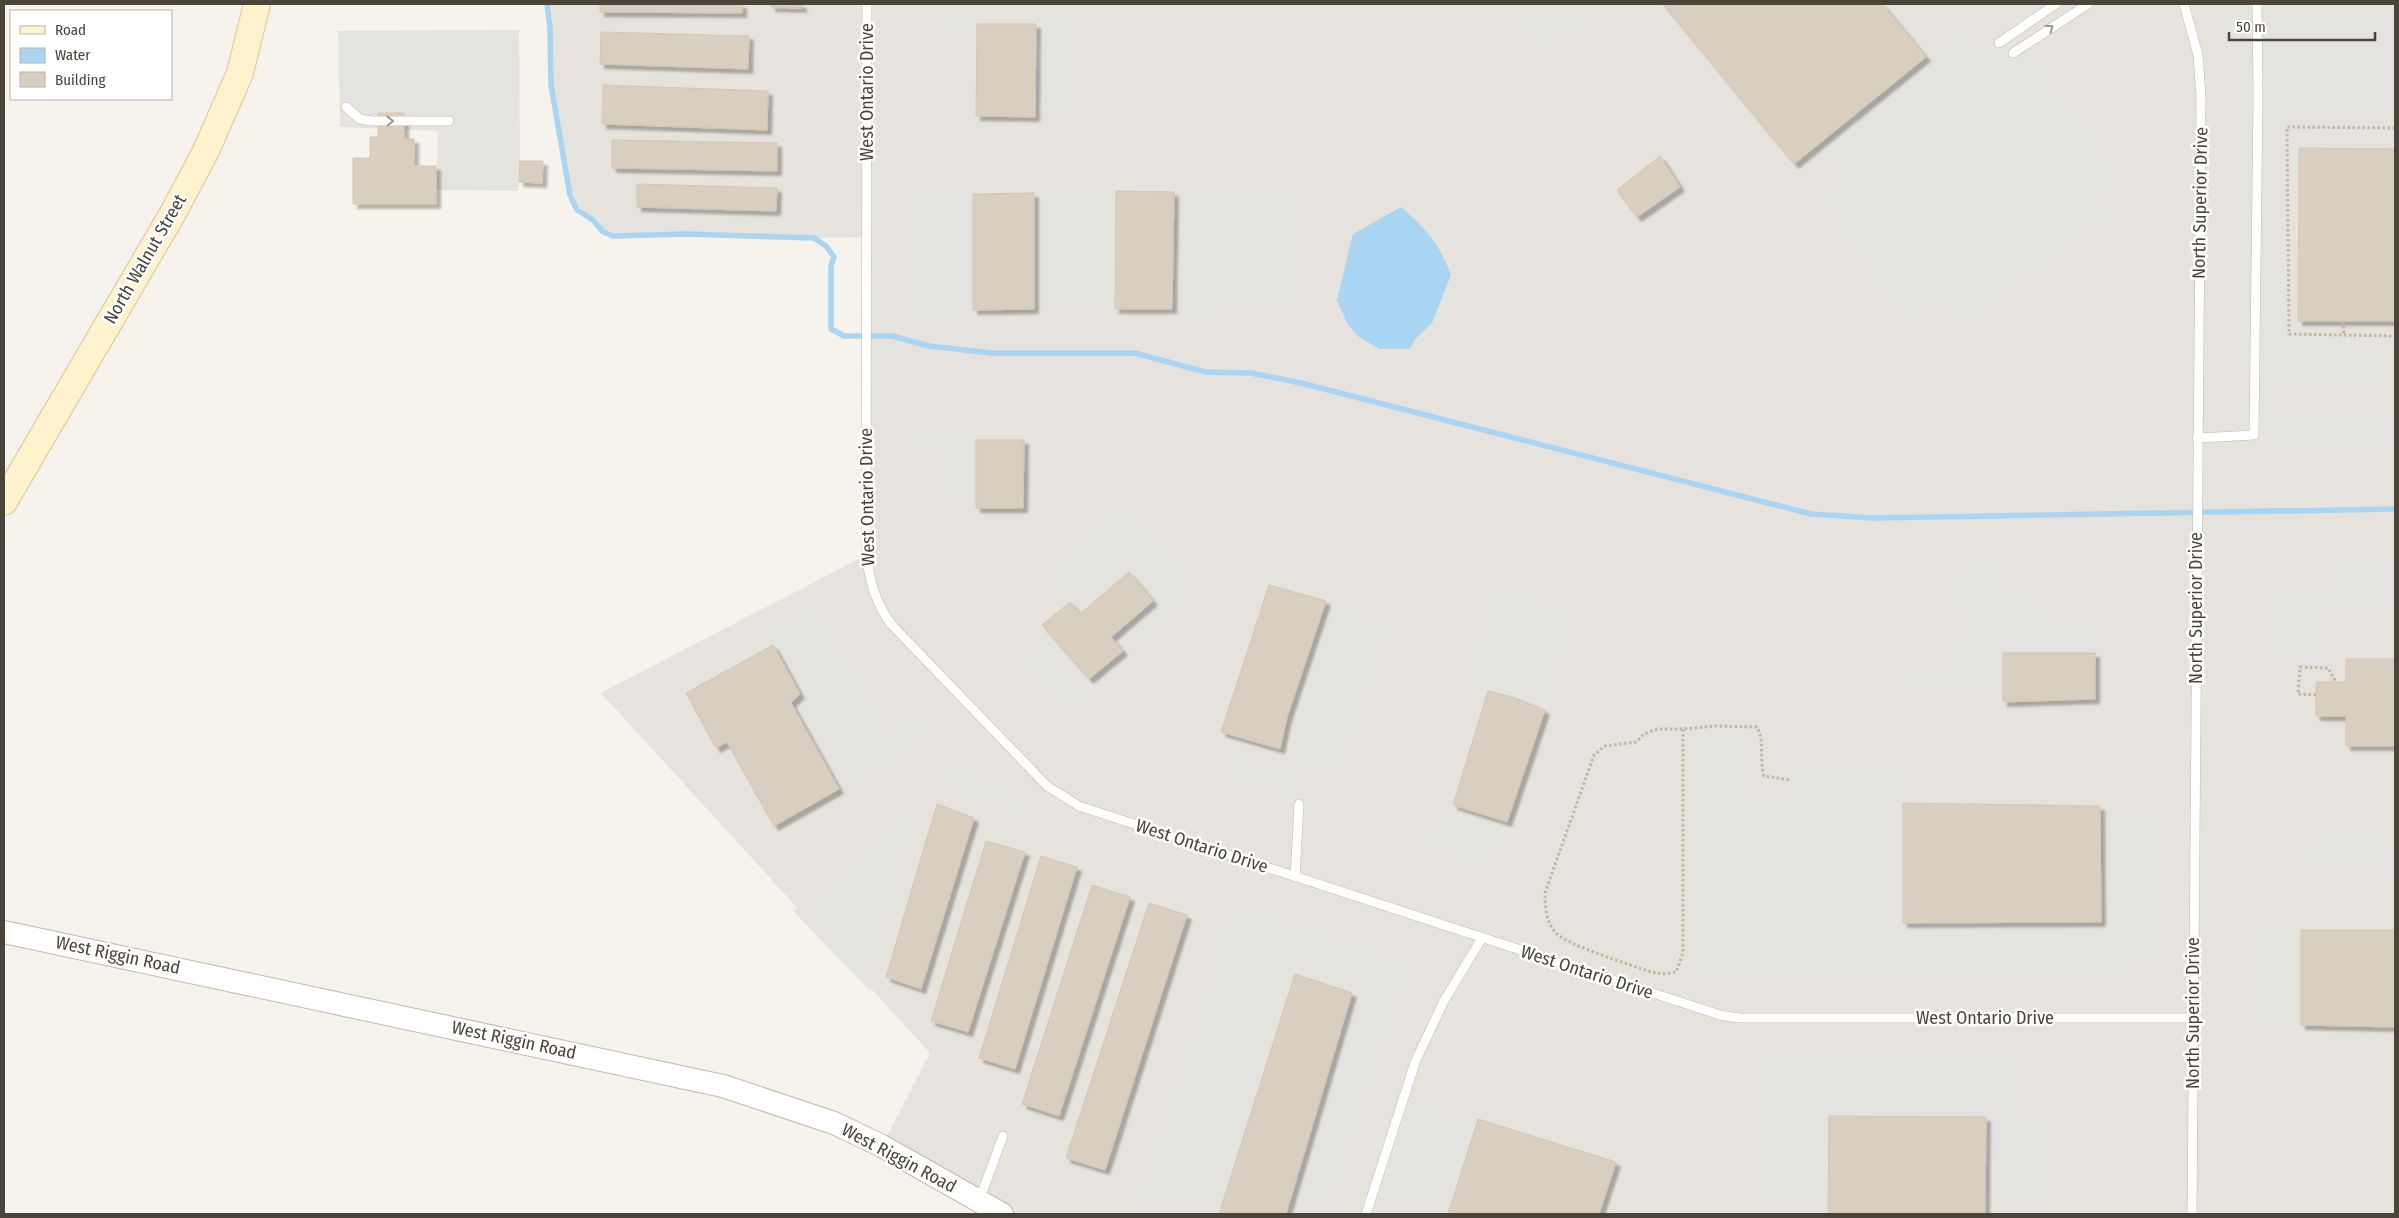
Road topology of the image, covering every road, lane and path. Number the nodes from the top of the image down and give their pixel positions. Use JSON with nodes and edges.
{"nodes":[{"id":1,"x":257,"y":4,"type":"edge"},
{"id":2,"x":867,"y":4,"type":"edge"},
{"id":3,"x":2056,"y":4,"type":"edge"},
{"id":4,"x":2088,"y":4,"type":"edge"},
{"id":5,"x":2184,"y":4,"type":"edge"},
{"id":6,"x":2257,"y":4,"type":"edge"},
{"id":7,"x":2075,"y":7,"type":"edge"},
{"id":8,"x":1999,"y":43,"type":"dead end"},
{"id":9,"x":2012,"y":53,"type":"dead end"},
{"id":10,"x":346,"y":108,"type":"dead end"},
{"id":11,"x":449,"y":121,"type":"dead end"},
{"id":12,"x":2395,"y":128,"type":"edge"},
{"id":13,"x":2343,"y":321,"type":"dead end"},
{"id":14,"x":2344,"y":335,"type":"junction"},
{"id":15,"x":2395,"y":336,"type":"edge"},
{"id":16,"x":2197,"y":438,"type":"junction"},
{"id":17,"x":4,"y":502,"type":"edge"},
{"id":18,"x":2336,"y":682,"type":"dead end"},
{"id":19,"x":2316,"y":695,"type":"dead end"},
{"id":20,"x":1683,"y":729,"type":"junction"},
{"id":21,"x":1791,"y":780,"type":"dead end"},
{"id":22,"x":1299,"y":804,"type":"dead end"},
{"id":23,"x":1295,"y":877,"type":"junction"},
{"id":24,"x":4,"y":932,"type":"edge"},
{"id":25,"x":1482,"y":938,"type":"junction"},
{"id":26,"x":2193,"y":1018,"type":"junction"},
{"id":27,"x":1003,"y":1136,"type":"dead end"},
{"id":28,"x":979,"y":1201,"type":"junction"},
{"id":29,"x":1002,"y":1214,"type":"edge"},
{"id":30,"x":1366,"y":1214,"type":"edge"},
{"id":31,"x":2192,"y":1214,"type":"edge"}],
"edges":[{"from":1,"to":17,"type":"main road","name":"North Walnut Street"},
{"from":2,"to":23,"type":"lane","name":"West Ontario Drive"},
{"from":3,"to":8,"type":"lane"},
{"from":4,"to":7,"type":"lane"},
{"from":5,"to":16,"type":"lane","name":"North Superior Drive"},
{"from":6,"to":16,"type":"lane"},
{"from":9,"to":7,"type":"lane","one_way":true},
{"from":10,"to":11,"type":"lane","one_way":true},
{"from":12,"to":14,"type":"path"},
{"from":13,"to":14,"type":"path"},
{"from":14,"to":15,"type":"path"},
{"from":16,"to":26,"type":"lane","name":"North Superior Drive"},
{"from":18,"to":19,"type":"path"},
{"from":20,"to":20,"type":"path"},
{"from":20,"to":21,"type":"path"},
{"from":22,"to":23,"type":"lane"},
{"from":23,"to":25,"type":"lane","name":"West Ontario Drive"},
{"from":24,"to":28,"type":"street","name":"West Riggin Road"},
{"from":25,"to":26,"type":"lane","name":"West Ontario Drive"},
{"from":25,"to":30,"type":"lane"},
{"from":26,"to":31,"type":"lane","name":"North Superior Drive"},
{"from":27,"to":28,"type":"lane"},
{"from":28,"to":29,"type":"street","name":"West Riggin Road"}]}
